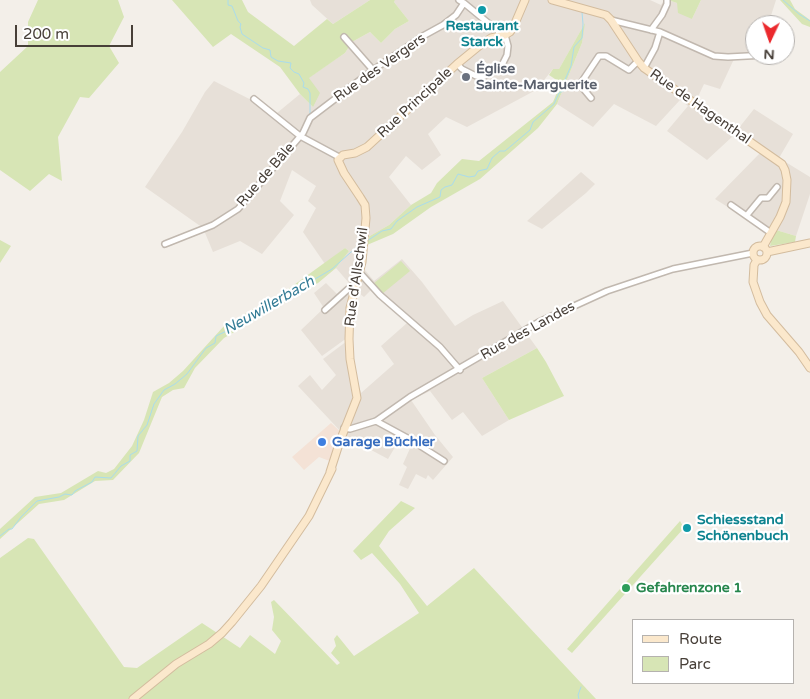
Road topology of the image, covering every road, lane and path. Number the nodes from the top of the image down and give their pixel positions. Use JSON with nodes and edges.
{"nodes":[{"id":1,"x":525,"y":0,"type":"edge"},
{"id":2,"x":552,"y":0,"type":"edge"},
{"id":3,"x":667,"y":0,"type":"edge"},
{"id":4,"x":462,"y":1,"type":"edge"},
{"id":5,"x":611,"y":20,"type":"junction"},
{"id":6,"x":651,"y":30,"type":"junction"},
{"id":7,"x":660,"y":32,"type":"junction"},
{"id":8,"x":502,"y":36,"type":"junction"},
{"id":9,"x":344,"y":37,"type":"dead end"},
{"id":10,"x":745,"y":55,"type":"edge"},
{"id":11,"x":638,"y":61,"type":"junction"},
{"id":12,"x":457,"y":64,"type":"junction"},
{"id":13,"x":644,"y":68,"type":"junction"},
{"id":14,"x":373,"y":70,"type":"junction"},
{"id":15,"x":591,"y":98,"type":"dead end"},
{"id":16,"x":254,"y":99,"type":"dead end"},
{"id":17,"x":300,"y":136,"type":"junction"},
{"id":18,"x":339,"y":158,"type":"junction"},
{"id":19,"x":778,"y":187,"type":"dead end"},
{"id":20,"x":731,"y":205,"type":"dead end"},
{"id":21,"x":747,"y":215,"type":"junction"},
{"id":22,"x":771,"y":232,"type":"junction"},
{"id":23,"x":810,"y":243,"type":"edge"},
{"id":24,"x":165,"y":244,"type":"dead end"},
{"id":25,"x":765,"y":249,"type":"junction"},
{"id":26,"x":755,"y":256,"type":"junction"},
{"id":27,"x":360,"y":273,"type":"junction"},
{"id":28,"x":356,"y":282,"type":"junction"},
{"id":29,"x":325,"y":310,"type":"dead end"},
{"id":30,"x":810,"y":368,"type":"edge"},
{"id":31,"x":460,"y":370,"type":"junction"},
{"id":32,"x":376,"y":421,"type":"junction"},
{"id":33,"x":344,"y":428,"type":"junction"},
{"id":34,"x":444,"y":461,"type":"dead end"},
{"id":35,"x":133,"y":699,"type":"edge"}],
"edges":[{"from":1,"to":8,"type":"street","name":"Rue Principale"},
{"from":2,"to":5,"type":"street"},
{"from":3,"to":6,"type":"street"},
{"from":4,"to":8,"type":"street"},
{"from":4,"to":14,"type":"street","name":"Rue des Vergers"},
{"from":5,"to":6,"type":"street"},
{"from":5,"to":11,"type":"street","name":"Rue de Hagenthal"},
{"from":6,"to":7,"type":"street"},
{"from":7,"to":10,"type":"street"},
{"from":7,"to":13,"type":"street"},
{"from":8,"to":12,"type":"street","name":"Rue Principale"},
{"from":8,"to":12,"type":"street"},
{"from":9,"to":14,"type":"street"},
{"from":11,"to":13,"type":"street","name":"Rue de Hagenthal"},
{"from":11,"to":15,"type":"street"},
{"from":12,"to":18,"type":"street","name":"Rue Principale"},
{"from":13,"to":22,"type":"street","name":"Rue de Hagenthal"},
{"from":14,"to":17,"type":"street","name":"Rue des Vergers"},
{"from":16,"to":17,"type":"street"},
{"from":17,"to":18,"type":"street","name":"Rue de Bâle"},
{"from":17,"to":24,"type":"street","name":"Rue de Bâle"},
{"from":18,"to":27,"type":"street","name":"Rue d'Allschwil"},
{"from":19,"to":21,"type":"street"},
{"from":20,"to":21,"type":"street"},
{"from":21,"to":22,"type":"street"},
{"from":22,"to":25,"type":"street","name":"Rue de Hagenthal"},
{"from":23,"to":25,"type":"street"},
{"from":25,"to":26,"type":"street"},
{"from":25,"to":26,"type":"street"},
{"from":26,"to":30,"type":"street"},
{"from":26,"to":31,"type":"street","name":"Rue des Landes"},
{"from":27,"to":28,"type":"street","name":"Rue d'Allschwil"},
{"from":27,"to":31,"type":"street"},
{"from":28,"to":29,"type":"street"},
{"from":28,"to":33,"type":"street","name":"Rue d'Allschwil"},
{"from":31,"to":32,"type":"street","name":"Rue des Landes"},
{"from":32,"to":33,"type":"street","name":"Rue des Landes"},
{"from":32,"to":34,"type":"street"},
{"from":33,"to":35,"type":"street","name":"Rue d'Allschwil"}]}
